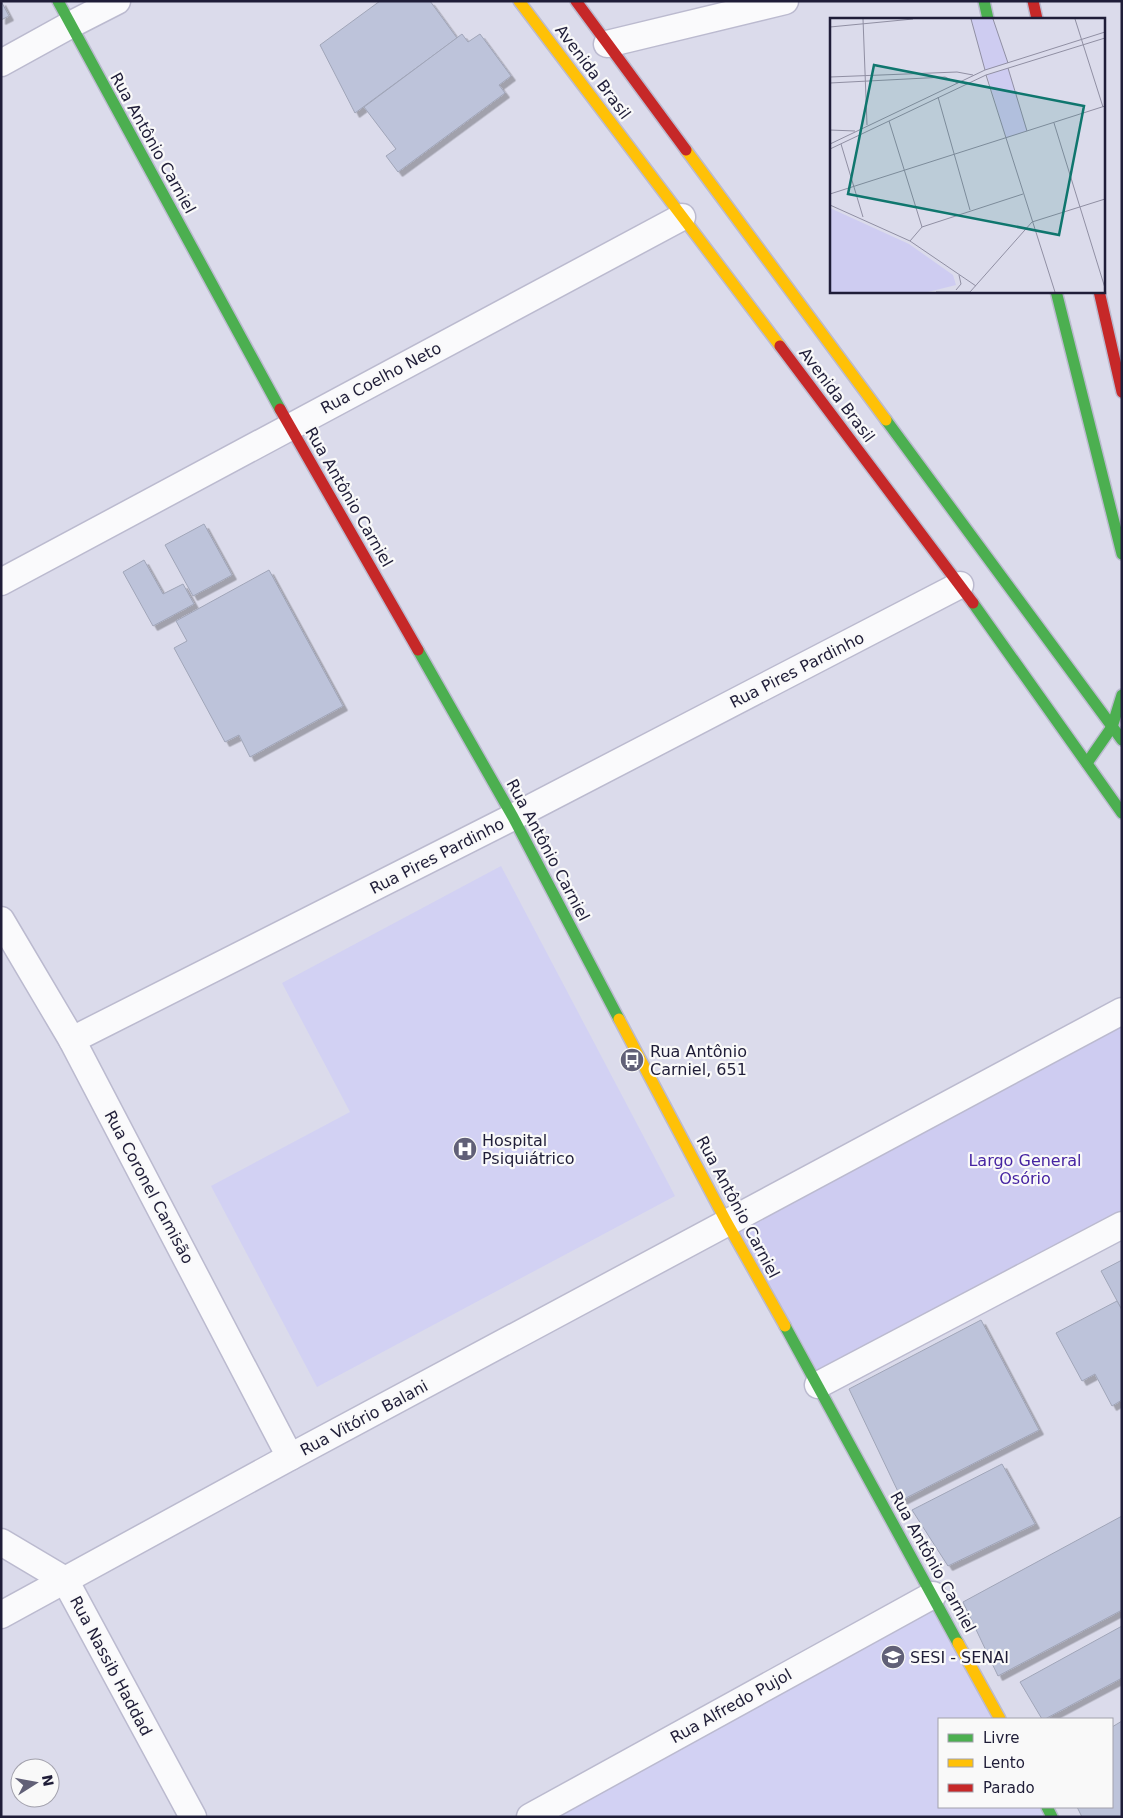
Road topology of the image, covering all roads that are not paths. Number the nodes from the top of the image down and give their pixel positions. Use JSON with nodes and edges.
{"nodes":[{"id":1,"x":58,"y":1,"type":"edge"},
{"id":2,"x":117,"y":1,"type":"edge"},
{"id":3,"x":519,"y":1,"type":"edge"},
{"id":4,"x":576,"y":1,"type":"edge"},
{"id":5,"x":785,"y":1,"type":"edge"},
{"id":6,"x":984,"y":1,"type":"edge"},
{"id":7,"x":1033,"y":1,"type":"edge"},
{"id":8,"x":988,"y":18,"type":"edge"},
{"id":9,"x":1037,"y":18,"type":"edge"},
{"id":10,"x":70,"y":25,"type":"junction"},
{"id":11,"x":607,"y":44,"type":"junction"},
{"id":12,"x":1,"y":63,"type":"edge"},
{"id":13,"x":682,"y":218,"type":"junction"},
{"id":14,"x":1056,"y":292,"type":"edge"},
{"id":15,"x":1099,"y":292,"type":"edge"},
{"id":16,"x":1122,"y":392,"type":"edge"},
{"id":17,"x":290,"y":427,"type":"junction"},
{"id":18,"x":1122,"y":554,"type":"edge"},
{"id":19,"x":1,"y":582,"type":"edge"},
{"id":20,"x":960,"y":585,"type":"junction"},
{"id":21,"x":1122,"y":695,"type":"edge"},
{"id":22,"x":1112,"y":727,"type":"junction"},
{"id":23,"x":1122,"y":740,"type":"edge"},
{"id":24,"x":1087,"y":763,"type":"junction"},
{"id":25,"x":1122,"y":813,"type":"edge"},
{"id":26,"x":513,"y":817,"type":"junction"},
{"id":27,"x":1,"y":920,"type":"edge"},
{"id":28,"x":1122,"y":1011,"type":"edge"},
{"id":29,"x":72,"y":1040,"type":"junction"},
{"id":30,"x":727,"y":1223,"type":"junction"},
{"id":31,"x":1122,"y":1225,"type":"edge"},
{"id":32,"x":818,"y":1385,"type":"junction"},
{"id":33,"x":290,"y":1457,"type":"junction"},
{"id":34,"x":1,"y":1542,"type":"edge"},
{"id":35,"x":65,"y":1580,"type":"junction"},
{"id":36,"x":933,"y":1595,"type":"junction"},
{"id":37,"x":1,"y":1615,"type":"edge"},
{"id":38,"x":999,"y":1718,"type":"edge"},
{"id":39,"x":193,"y":1817,"type":"edge"},
{"id":40,"x":530,"y":1817,"type":"edge"}],
"edges":[{"from":1,"to":10,"type":"main road","name":"Rua Antônio Carniel"},
{"from":2,"to":10,"type":"street"},
{"from":3,"to":13,"type":"main road","name":"Avenida Brasil"},
{"from":4,"to":11,"type":"main road","name":"Avenida Brasil"},
{"from":5,"to":11,"type":"street"},
{"from":6,"to":8,"type":"main road"},
{"from":7,"to":9,"type":"main road"},
{"from":10,"to":12,"type":"street"},
{"from":10,"to":17,"type":"main road","name":"Rua Antônio Carniel"},
{"from":11,"to":22,"type":"main road","name":"Avenida Brasil"},
{"from":13,"to":17,"type":"street","name":"Rua Coelho Neto"},
{"from":13,"to":20,"type":"main road","name":"Avenida Brasil"},
{"from":14,"to":18,"type":"main road"},
{"from":15,"to":16,"type":"main road"},
{"from":17,"to":19,"type":"street","name":"Rua Coelho Neto"},
{"from":17,"to":26,"type":"main road","name":"Rua Antônio Carniel"},
{"from":20,"to":24,"type":"main road","name":"Avenida Brasil"},
{"from":20,"to":26,"type":"street","name":"Rua Pires Pardinho"},
{"from":21,"to":22,"type":"main road"},
{"from":22,"to":23,"type":"main road","name":"Avenida Brasil"},
{"from":22,"to":24,"type":"main road"},
{"from":24,"to":25,"type":"main road","name":"Avenida Brasil"},
{"from":26,"to":29,"type":"street","name":"Rua Pires Pardinho"},
{"from":26,"to":30,"type":"main road","name":"Rua Antônio Carniel"},
{"from":27,"to":29,"type":"street","name":"Rua Coronel Camisão"},
{"from":28,"to":30,"type":"street"},
{"from":29,"to":33,"type":"street","name":"Rua Coronel Camisão"},
{"from":30,"to":32,"type":"main road","name":"Rua Antônio Carniel"},
{"from":30,"to":33,"type":"street","name":"Rua Vitório Balani"},
{"from":31,"to":32,"type":"street"},
{"from":32,"to":36,"type":"main road","name":"Rua Antônio Carniel"},
{"from":33,"to":35,"type":"street","name":"Rua Vitório Balani"},
{"from":34,"to":35,"type":"street","name":"Rua Nassib Haddad"},
{"from":35,"to":37,"type":"street","name":"Rua Vitório Balani"},
{"from":35,"to":39,"type":"street","name":"Rua Nassib Haddad"},
{"from":36,"to":38,"type":"main road","name":"Rua Antônio Carniel"},
{"from":36,"to":40,"type":"street","name":"Rua Alfredo Pujol"}]}
